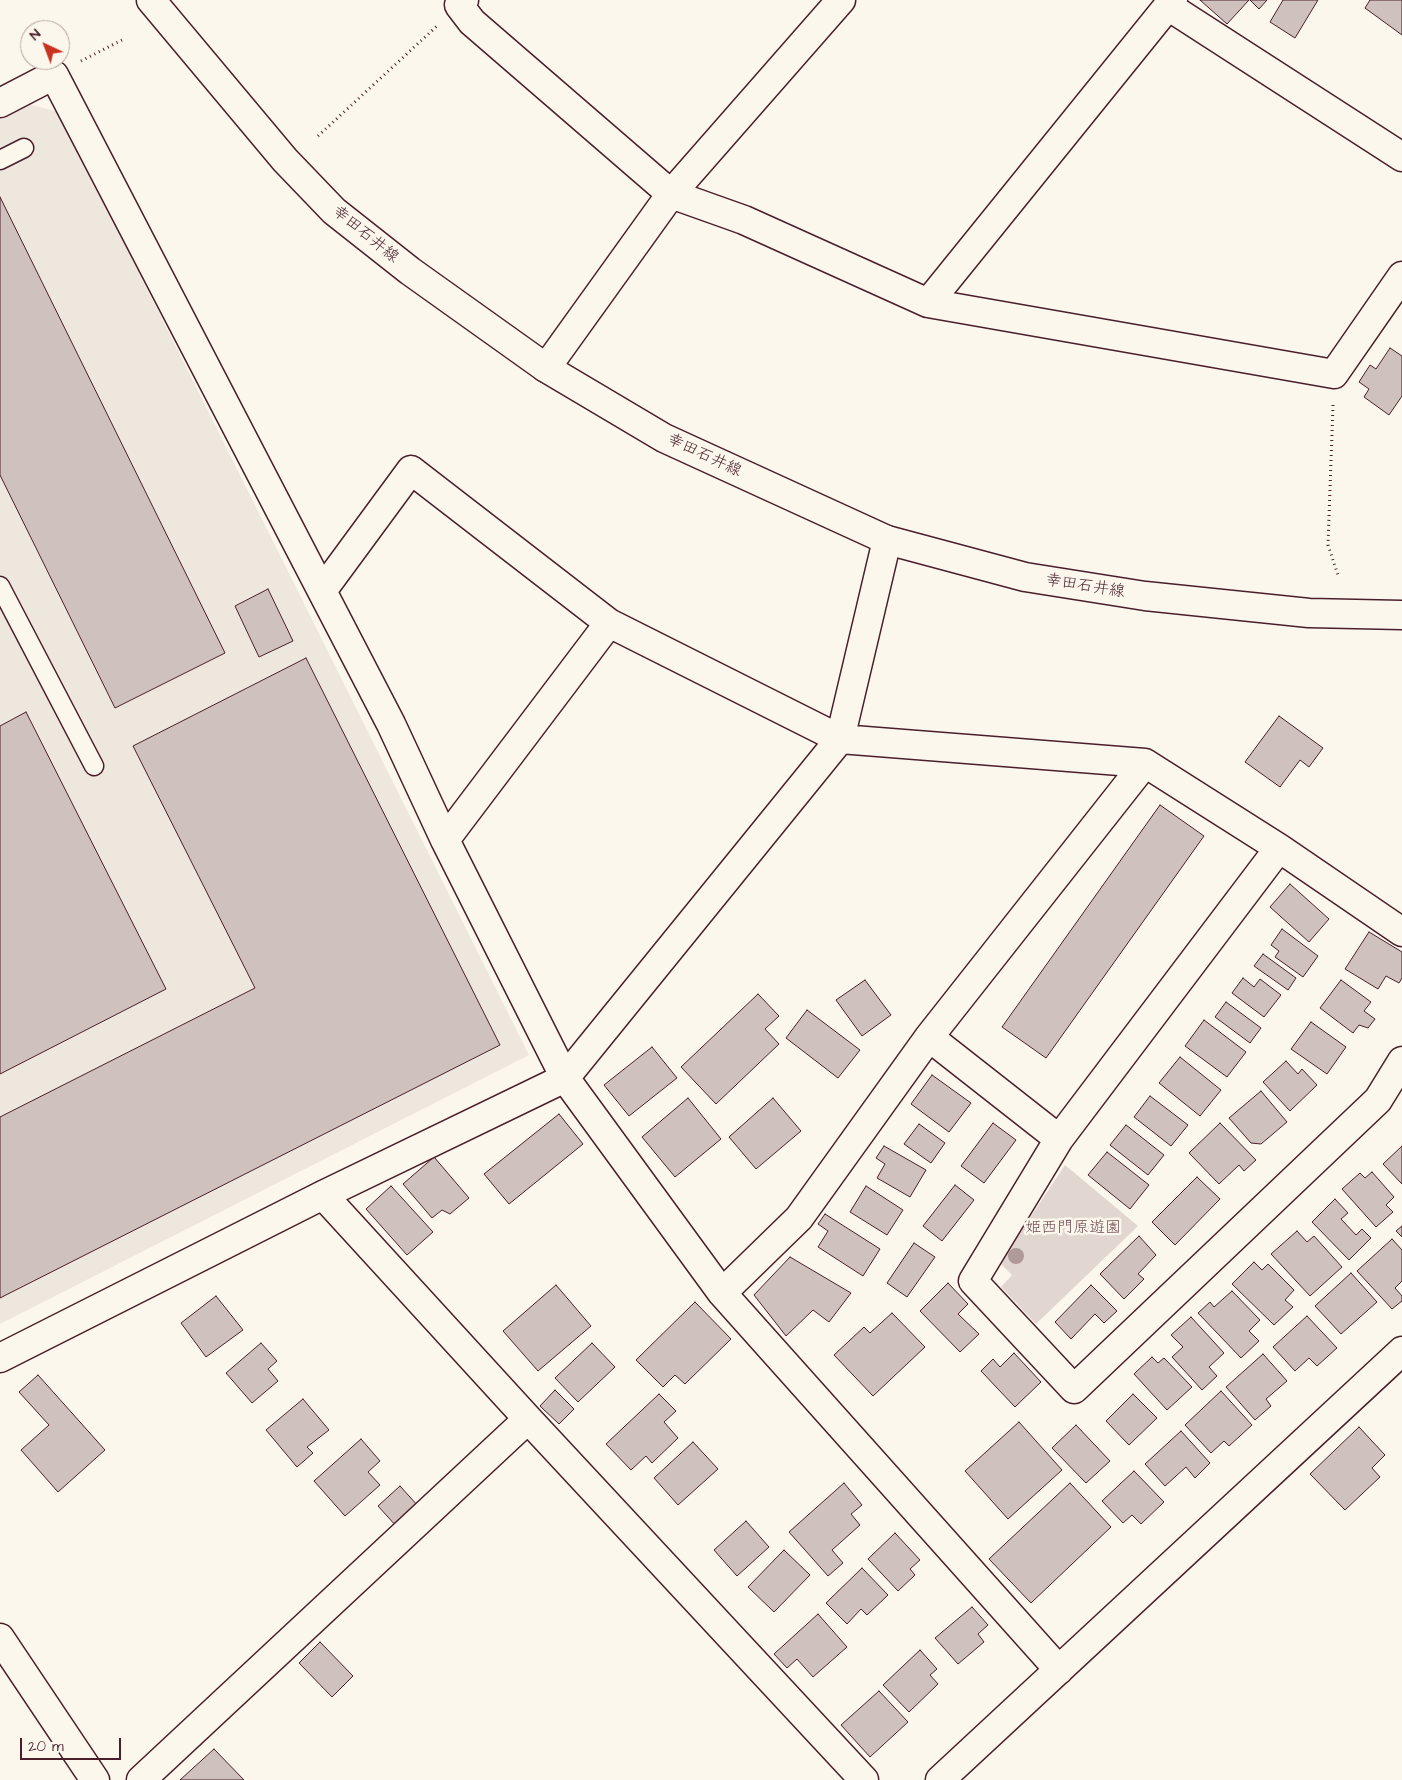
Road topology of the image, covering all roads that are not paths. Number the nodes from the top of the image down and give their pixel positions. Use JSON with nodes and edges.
{"nodes":[{"id":1,"x":151,"y":0,"type":"edge"},
{"id":2,"x":841,"y":0,"type":"edge"},
{"id":3,"x":462,"y":3,"type":"edge"},
{"id":4,"x":1170,"y":3,"type":"edge"},
{"id":5,"x":0,"y":103,"type":"edge"},
{"id":6,"x":24,"y":148,"type":"dead end"},
{"id":7,"x":1402,"y":158,"type":"edge"},
{"id":8,"x":0,"y":160,"type":"edge"},
{"id":9,"x":671,"y":194,"type":"junction"},
{"id":10,"x":1402,"y":276,"type":"edge"},
{"id":11,"x":928,"y":303,"type":"junction"},
{"id":12,"x":546,"y":368,"type":"junction"},
{"id":13,"x":887,"y":540,"type":"junction"},
{"id":14,"x":0,"y":586,"type":"edge"},
{"id":15,"x":322,"y":591,"type":"junction"},
{"id":16,"x":1402,"y":615,"type":"edge"},
{"id":17,"x":609,"y":623,"type":"junction"},
{"id":18,"x":840,"y":739,"type":"junction"},
{"id":19,"x":1145,"y":763,"type":"junction"},
{"id":20,"x":94,"y":766,"type":"dead end"},
{"id":21,"x":445,"y":840,"type":"junction"},
{"id":22,"x":1279,"y":848,"type":"junction"},
{"id":23,"x":1402,"y":932,"type":"edge"},
{"id":24,"x":928,"y":1037,"type":"junction"},
{"id":25,"x":1402,"y":1061,"type":"edge"},
{"id":26,"x":564,"y":1078,"type":"junction"},
{"id":27,"x":1059,"y":1139,"type":"junction"},
{"id":28,"x":323,"y":1195,"type":"junction"},
{"id":29,"x":722,"y":1292,"type":"junction"},
{"id":30,"x":1402,"y":1352,"type":"edge"},
{"id":31,"x":0,"y":1358,"type":"edge"},
{"id":32,"x":528,"y":1419,"type":"junction"},
{"id":33,"x":0,"y":1638,"type":"edge"},
{"id":34,"x":1060,"y":1670,"type":"junction"},
{"id":35,"x":95,"y":1780,"type":"edge"},
{"id":36,"x":141,"y":1780,"type":"edge"},
{"id":37,"x":864,"y":1780,"type":"edge"},
{"id":38,"x":940,"y":1780,"type":"edge"}],
"edges":[{"from":1,"to":12,"type":"street","name":"幸田石井線"},
{"from":2,"to":9,"type":"street"},
{"from":3,"to":9,"type":"street"},
{"from":4,"to":7,"type":"street"},
{"from":4,"to":11,"type":"street"},
{"from":5,"to":15,"type":"street"},
{"from":6,"to":8,"type":"lane"},
{"from":9,"to":11,"type":"street"},
{"from":9,"to":12,"type":"street"},
{"from":10,"to":11,"type":"street"},
{"from":12,"to":13,"type":"street","name":"幸田石井線"},
{"from":13,"to":16,"type":"street","name":"幸田石井線"},
{"from":13,"to":18,"type":"street"},
{"from":14,"to":20,"type":"lane"},
{"from":15,"to":17,"type":"street"},
{"from":15,"to":21,"type":"street"},
{"from":17,"to":18,"type":"street"},
{"from":17,"to":21,"type":"street"},
{"from":18,"to":19,"type":"street"},
{"from":18,"to":26,"type":"street"},
{"from":19,"to":22,"type":"street"},
{"from":19,"to":24,"type":"street"},
{"from":21,"to":26,"type":"street"},
{"from":22,"to":23,"type":"street"},
{"from":22,"to":27,"type":"street"},
{"from":24,"to":27,"type":"street"},
{"from":24,"to":29,"type":"street"},
{"from":25,"to":27,"type":"street"},
{"from":26,"to":28,"type":"street"},
{"from":26,"to":29,"type":"street"},
{"from":28,"to":31,"type":"street"},
{"from":28,"to":32,"type":"street"},
{"from":29,"to":34,"type":"street"},
{"from":30,"to":34,"type":"street"},
{"from":32,"to":36,"type":"street"},
{"from":32,"to":37,"type":"street"},
{"from":33,"to":35,"type":"street"},
{"from":34,"to":38,"type":"street"}]}
